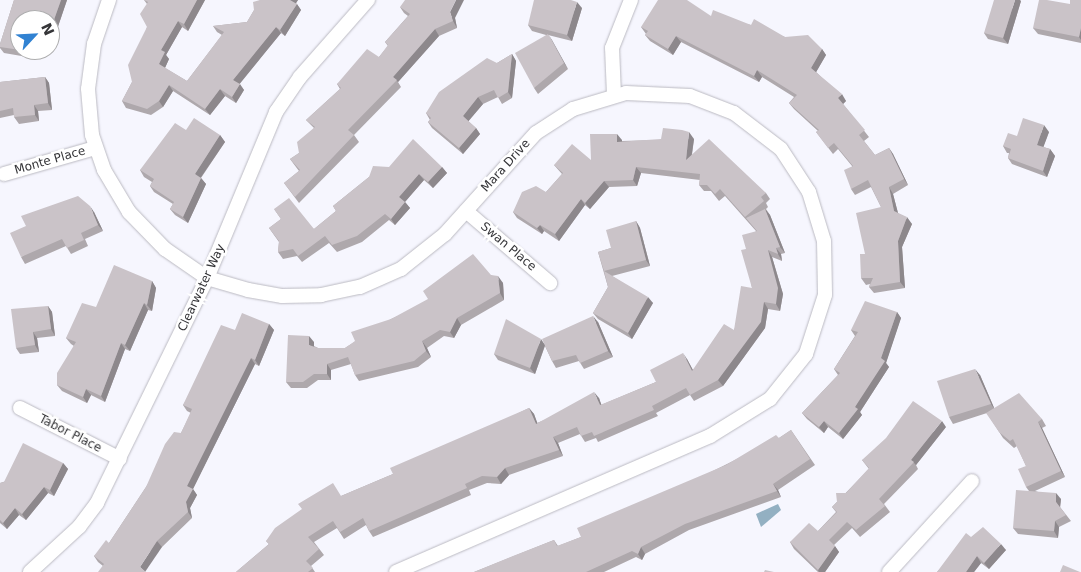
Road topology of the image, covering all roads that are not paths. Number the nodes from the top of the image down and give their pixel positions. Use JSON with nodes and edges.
{"nodes":[{"id":1,"x":109,"y":0,"type":"edge"},
{"id":2,"x":368,"y":0,"type":"edge"},
{"id":3,"x":631,"y":0,"type":"edge"},
{"id":4,"x":614,"y":95,"type":"junction"},
{"id":5,"x":95,"y":148,"type":"junction"},
{"id":6,"x":4,"y":174,"type":"dead end"},
{"id":7,"x":466,"y":211,"type":"junction"},
{"id":8,"x":207,"y":278,"type":"junction"},
{"id":9,"x":550,"y":283,"type":"dead end"},
{"id":10,"x":20,"y":408,"type":"dead end"},
{"id":11,"x":120,"y":459,"type":"junction"},
{"id":12,"x":972,"y":481,"type":"dead end"},
{"id":13,"x":30,"y":572,"type":"edge"},
{"id":14,"x":396,"y":572,"type":"edge"},
{"id":15,"x":889,"y":572,"type":"edge"}],
"edges":[{"from":1,"to":5,"type":"street","name":"Mara Drive"},
{"from":2,"to":8,"type":"street","name":"Clearwater Way"},
{"from":3,"to":4,"type":"street"},
{"from":4,"to":7,"type":"street","name":"Mara Drive"},
{"from":4,"to":14,"type":"street","name":"Mara Drive"},
{"from":5,"to":6,"type":"street","name":"Monte Place"},
{"from":5,"to":8,"type":"street","name":"Mara Drive"},
{"from":7,"to":8,"type":"street","name":"Mara Drive"},
{"from":7,"to":9,"type":"street","name":"Swan Place"},
{"from":8,"to":11,"type":"street","name":"Clearwater Way"},
{"from":10,"to":11,"type":"street","name":"Tabor Place"},
{"from":11,"to":13,"type":"street","name":"Clearwater Way"},
{"from":12,"to":15,"type":"street"}]}
